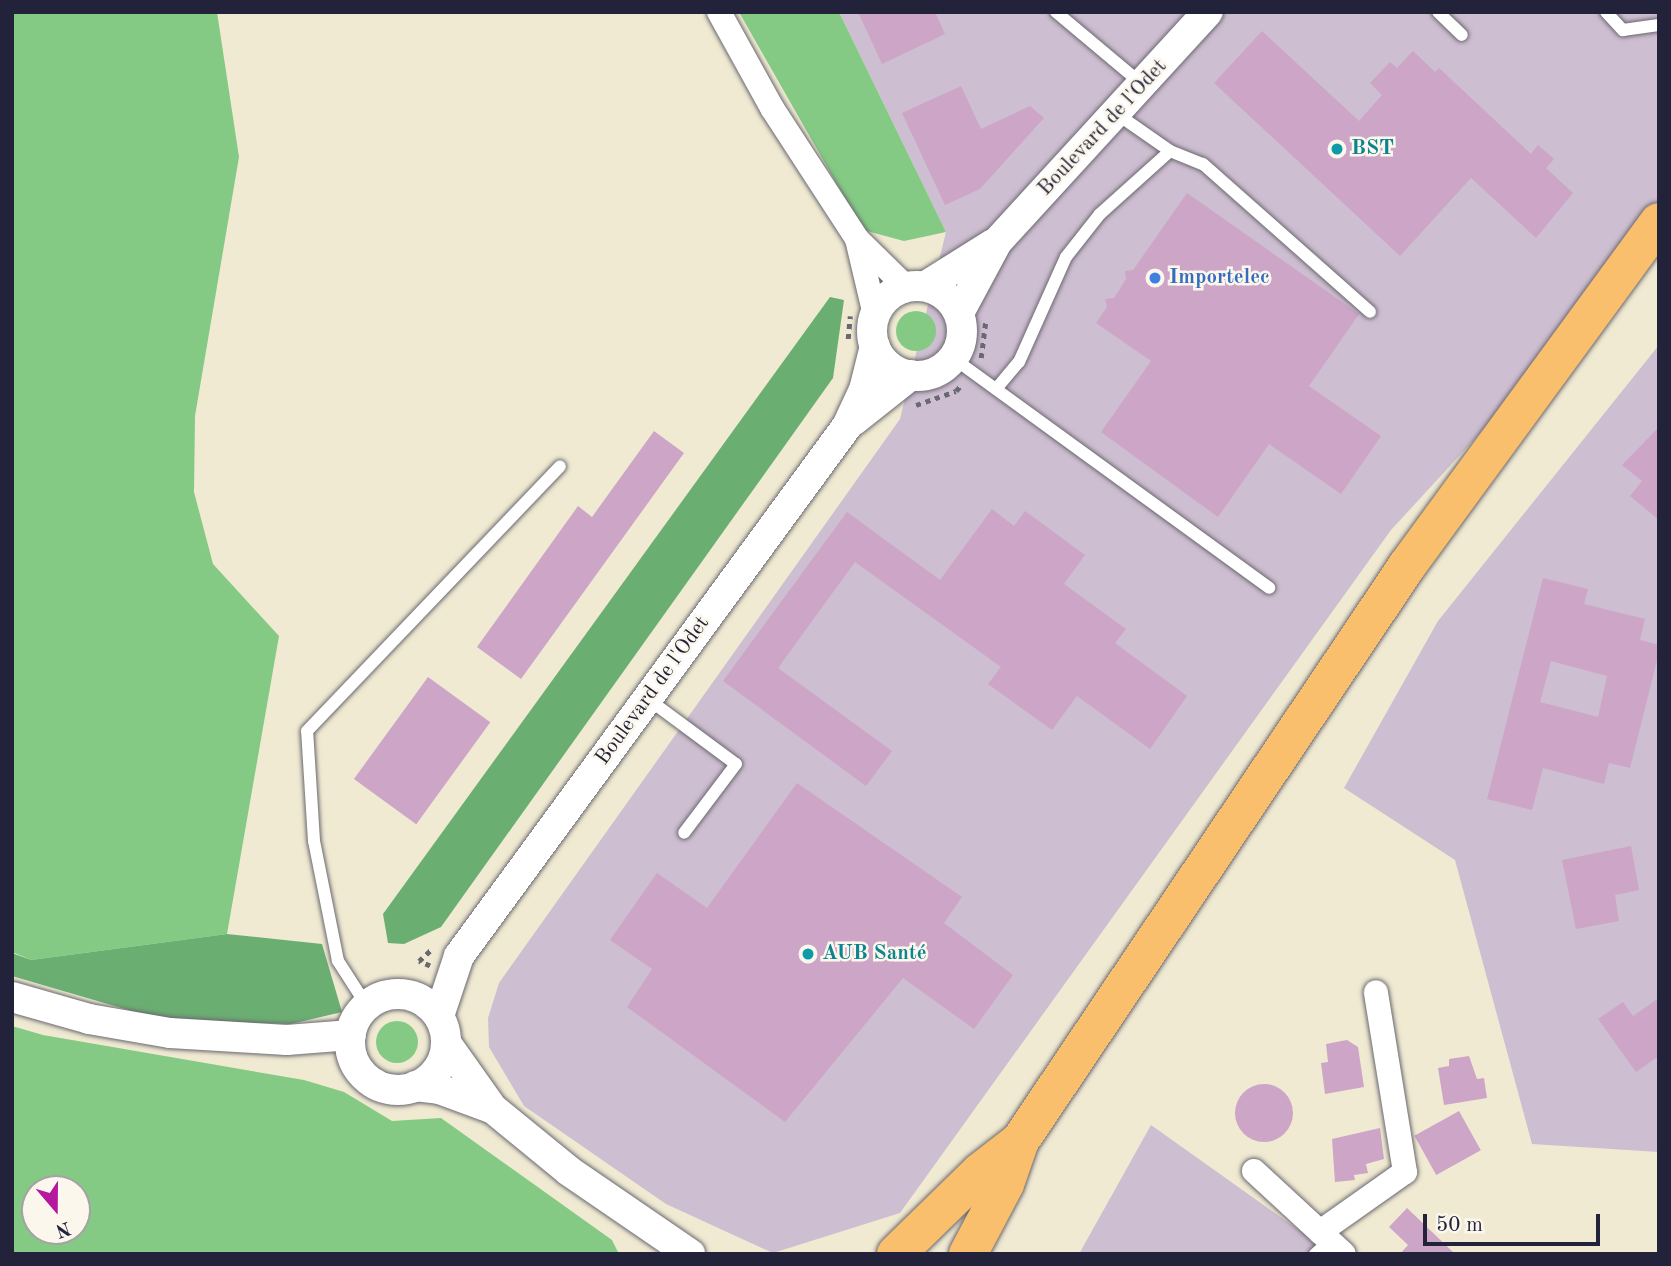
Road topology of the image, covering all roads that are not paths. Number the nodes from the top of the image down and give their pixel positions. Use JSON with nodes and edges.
{"nodes":[{"id":1,"x":719,"y":12,"type":"edge"},
{"id":2,"x":1056,"y":12,"type":"edge"},
{"id":3,"x":1208,"y":12,"type":"edge"},
{"id":4,"x":1438,"y":12,"type":"edge"},
{"id":5,"x":1606,"y":12,"type":"edge"},
{"id":6,"x":1659,"y":25,"type":"edge"},
{"id":7,"x":1462,"y":35,"type":"dead end"},
{"id":8,"x":1144,"y":85,"type":"junction"},
{"id":9,"x":1117,"y":114,"type":"junction"},
{"id":10,"x":1170,"y":151,"type":"junction"},
{"id":11,"x":1659,"y":222,"type":"edge"},
{"id":12,"x":857,"y":239,"type":"junction"},
{"id":13,"x":997,"y":242,"type":"junction"},
{"id":14,"x":916,"y":287,"type":"junction"},
{"id":15,"x":972,"y":310,"type":"junction"},
{"id":16,"x":1370,"y":312,"type":"dead end"},
{"id":17,"x":875,"y":315,"type":"junction"},
{"id":18,"x":875,"y":346,"type":"junction"},
{"id":19,"x":962,"y":364,"type":"junction"},
{"id":20,"x":911,"y":375,"type":"junction"},
{"id":21,"x":996,"y":389,"type":"junction"},
{"id":22,"x":847,"y":426,"type":"junction"},
{"id":23,"x":559,"y":466,"type":"dead end"},
{"id":24,"x":1269,"y":588,"type":"dead end"},
{"id":25,"x":648,"y":699,"type":"junction"},
{"id":26,"x":684,"y":833,"type":"dead end"},
{"id":27,"x":459,"y":956,"type":"junction"},
{"id":28,"x":1376,"y":992,"type":"dead end"},
{"id":29,"x":400,"y":994,"type":"junction"},
{"id":30,"x":12,"y":997,"type":"edge"},
{"id":31,"x":368,"y":1006,"type":"junction"},
{"id":32,"x":442,"y":1029,"type":"junction"},
{"id":33,"x":351,"y":1035,"type":"junction"},
{"id":34,"x":415,"y":1086,"type":"junction"},
{"id":35,"x":492,"y":1108,"type":"junction"},
{"id":36,"x":1020,"y":1140,"type":"junction"},
{"id":37,"x":1254,"y":1171,"type":"dead end"},
{"id":38,"x":1327,"y":1245,"type":"edge"},
{"id":39,"x":685,"y":1249,"type":"edge"},
{"id":40,"x":711,"y":1254,"type":"edge"},
{"id":41,"x":896,"y":1254,"type":"edge"},
{"id":42,"x":968,"y":1254,"type":"edge"}],
"edges":[{"from":1,"to":12,"type":"street"},
{"from":2,"to":8,"type":"lane"},
{"from":3,"to":8,"type":"street","name":"Boulevard de l'Odet"},
{"from":4,"to":7,"type":"lane"},
{"from":5,"to":6,"type":"lane"},
{"from":8,"to":9,"type":"street","name":"Boulevard de l'Odet"},
{"from":9,"to":10,"type":"lane"},
{"from":9,"to":13,"type":"street","name":"Boulevard de l'Odet"},
{"from":10,"to":16,"type":"lane"},
{"from":10,"to":21,"type":"lane"},
{"from":11,"to":36,"type":"main road"},
{"from":12,"to":14,"type":"street"},
{"from":12,"to":17,"type":"street"},
{"from":13,"to":14,"type":"street","name":"Boulevard de l'Odet"},
{"from":13,"to":15,"type":"street","name":"Boulevard de l'Odet"},
{"from":14,"to":15,"type":"street"},
{"from":14,"to":17,"type":"street","name":"Boulevard de l'Odet"},
{"from":15,"to":19,"type":"street","name":"Boulevard de l'Odet"},
{"from":17,"to":18,"type":"street","name":"Boulevard de l'Odet"},
{"from":18,"to":20,"type":"street"},
{"from":18,"to":22,"type":"street","name":"Boulevard de l'Odet"},
{"from":19,"to":20,"type":"street","name":"Boulevard de l'Odet"},
{"from":19,"to":21,"type":"lane"},
{"from":20,"to":22,"type":"street","name":"Boulevard de l'Odet"},
{"from":21,"to":24,"type":"lane"},
{"from":22,"to":25,"type":"street","name":"Boulevard de l'Odet"},
{"from":23,"to":31,"type":"lane"},
{"from":25,"to":26,"type":"lane"},
{"from":25,"to":27,"type":"street","name":"Boulevard de l'Odet"},
{"from":27,"to":29,"type":"street","name":"Boulevard de l'Odet"},
{"from":27,"to":32,"type":"street","name":"Boulevard de l'Odet"},
{"from":28,"to":38,"type":"street"},
{"from":29,"to":31,"type":"street"},
{"from":29,"to":32,"type":"street"},
{"from":30,"to":33,"type":"street"},
{"from":31,"to":33,"type":"street"},
{"from":32,"to":34,"type":"street"},
{"from":32,"to":35,"type":"street"},
{"from":33,"to":34,"type":"street"},
{"from":34,"to":35,"type":"street"},
{"from":35,"to":39,"type":"street"},
{"from":36,"to":41,"type":"main road"},
{"from":36,"to":42,"type":"main road"},
{"from":37,"to":38,"type":"street"},
{"from":39,"to":40,"type":"street"}]}
